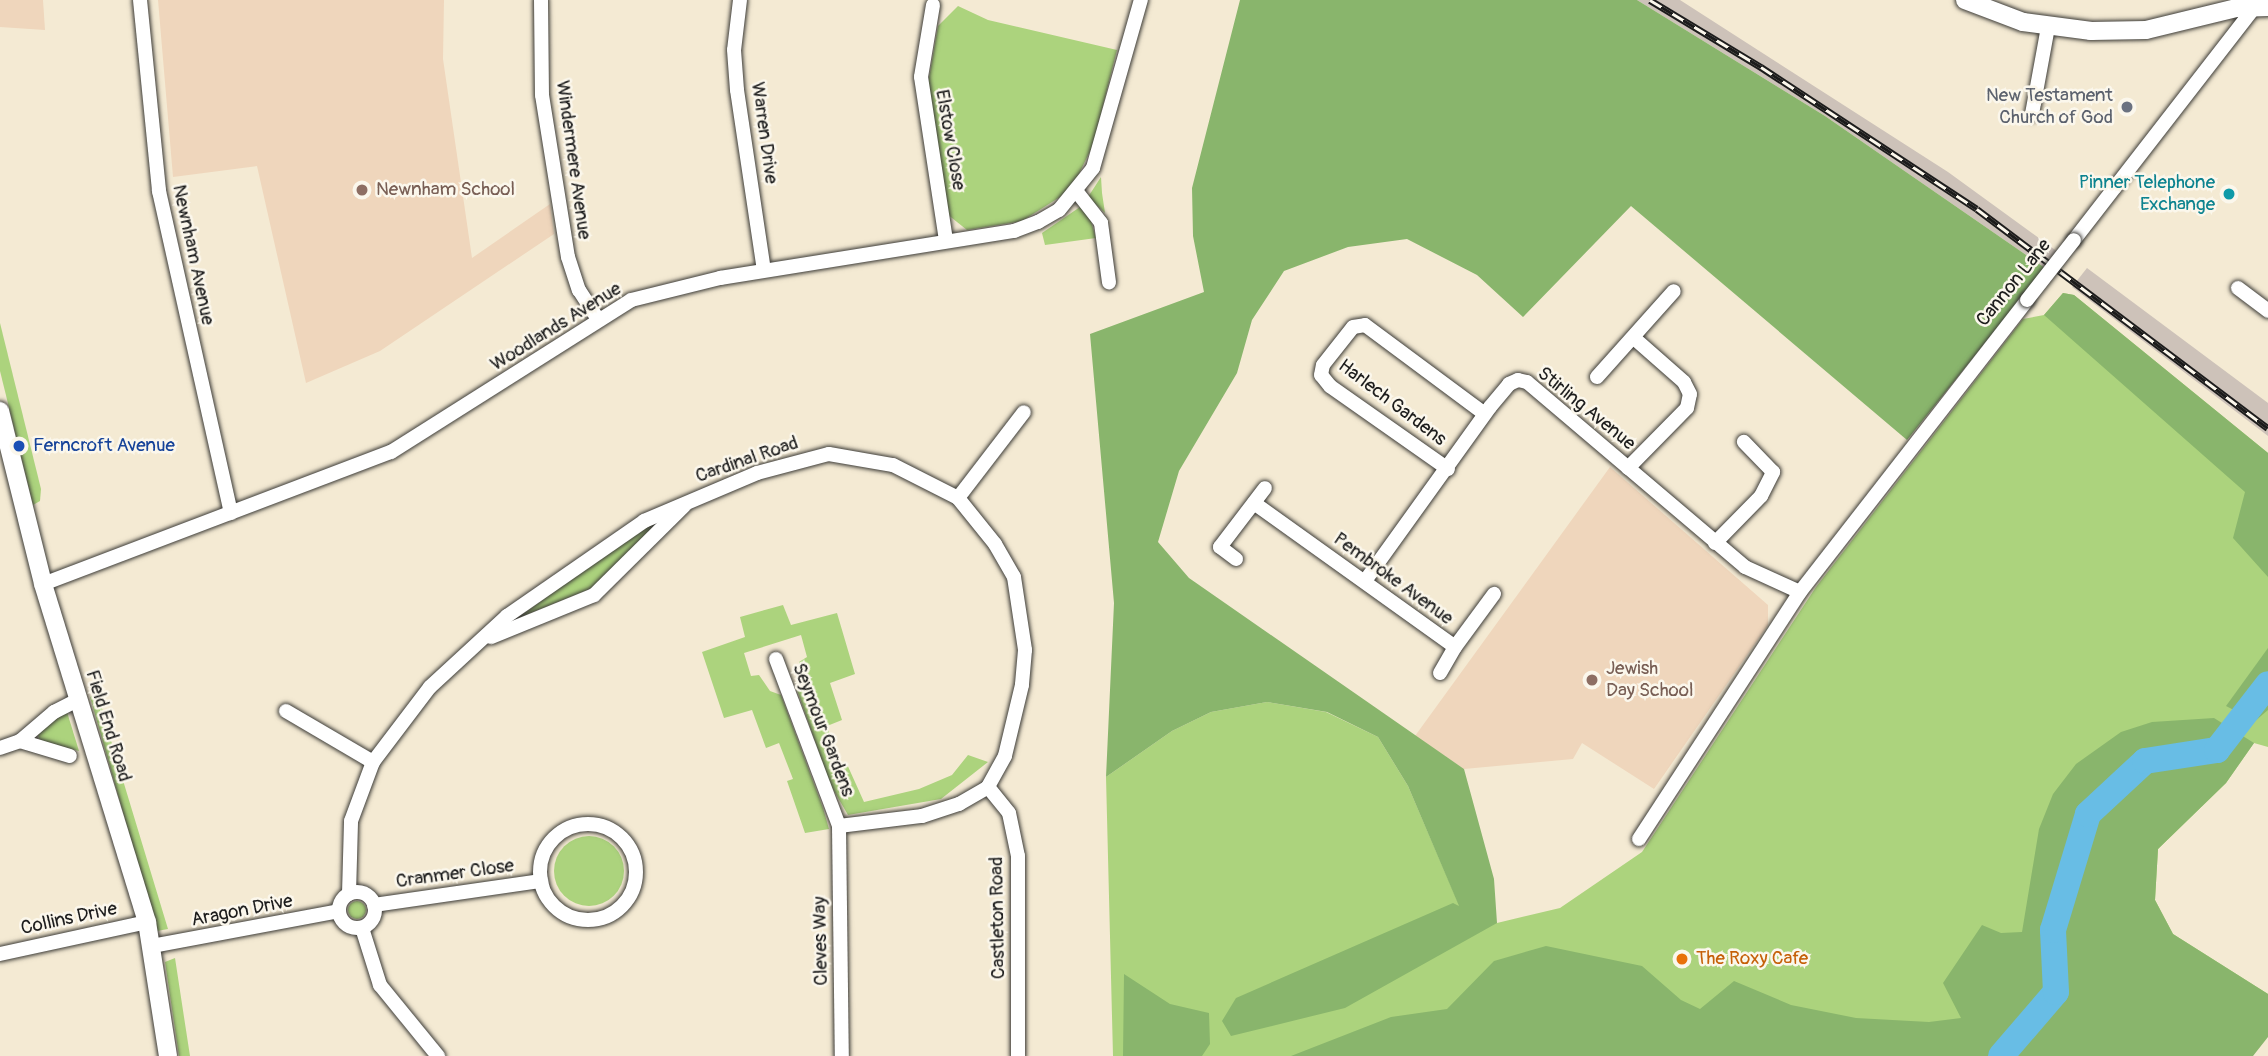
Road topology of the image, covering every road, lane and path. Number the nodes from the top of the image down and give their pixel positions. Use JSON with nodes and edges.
{"nodes":[{"id":1,"x":140,"y":0,"type":"edge"},
{"id":2,"x":541,"y":0,"type":"edge"},
{"id":3,"x":740,"y":0,"type":"edge"},
{"id":4,"x":1140,"y":0,"type":"edge"},
{"id":5,"x":1965,"y":0,"type":"edge"},
{"id":6,"x":2261,"y":4,"type":"edge"},
{"id":7,"x":933,"y":5,"type":"dead end"},
{"id":8,"x":2048,"y":27,"type":"junction"},
{"id":9,"x":2032,"y":114,"type":"dead end"},
{"id":10,"x":1077,"y":192,"type":"junction"},
{"id":11,"x":946,"y":241,"type":"junction"},
{"id":12,"x":764,"y":270,"type":"junction"},
{"id":13,"x":1109,"y":282,"type":"dead end"},
{"id":14,"x":2238,"y":288,"type":"dead end"},
{"id":15,"x":1674,"y":291,"type":"dead end"},
{"id":16,"x":2268,"y":312,"type":"edge"},
{"id":17,"x":598,"y":319,"type":"junction"},
{"id":18,"x":1634,"y":338,"type":"junction"},
{"id":19,"x":1597,"y":377,"type":"dead end"},
{"id":20,"x":0,"y":411,"type":"edge"},
{"id":21,"x":1024,"y":412,"type":"dead end"},
{"id":22,"x":1485,"y":414,"type":"junction"},
{"id":23,"x":1744,"y":442,"type":"dead end"},
{"id":24,"x":1628,"y":468,"type":"junction"},
{"id":25,"x":1448,"y":469,"type":"junction"},
{"id":26,"x":1265,"y":488,"type":"dead end"},
{"id":27,"x":958,"y":498,"type":"junction"},
{"id":28,"x":687,"y":502,"type":"junction"},
{"id":29,"x":1254,"y":503,"type":"junction"},
{"id":30,"x":231,"y":513,"type":"junction"},
{"id":31,"x":1715,"y":543,"type":"junction"},
{"id":32,"x":1236,"y":559,"type":"dead end"},
{"id":33,"x":1365,"y":582,"type":"junction"},
{"id":34,"x":43,"y":584,"type":"junction"},
{"id":35,"x":1800,"y":592,"type":"junction"},
{"id":36,"x":1494,"y":594,"type":"dead end"},
{"id":37,"x":1455,"y":647,"type":"junction"},
{"id":38,"x":467,"y":653,"type":"junction"},
{"id":39,"x":776,"y":659,"type":"dead end"},
{"id":40,"x":1440,"y":673,"type":"dead end"},
{"id":41,"x":78,"y":700,"type":"junction"},
{"id":42,"x":286,"y":711,"type":"dead end"},
{"id":43,"x":20,"y":741,"type":"junction"},
{"id":44,"x":0,"y":748,"type":"edge"},
{"id":45,"x":70,"y":756,"type":"dead end"},
{"id":46,"x":373,"y":762,"type":"junction"},
{"id":47,"x":988,"y":787,"type":"junction"},
{"id":48,"x":839,"y":826,"type":"junction"},
{"id":49,"x":1640,"y":839,"type":"dead end"},
{"id":50,"x":541,"y":881,"type":"junction"},
{"id":51,"x":349,"y":894,"type":"junction"},
{"id":52,"x":374,"y":905,"type":"junction"},
{"id":53,"x":339,"y":912,"type":"junction"},
{"id":54,"x":147,"y":922,"type":"junction"},
{"id":55,"x":362,"y":928,"type":"junction"},
{"id":56,"x":152,"y":946,"type":"junction"},
{"id":57,"x":0,"y":954,"type":"edge"},
{"id":58,"x":168,"y":1056,"type":"edge"},
{"id":59,"x":438,"y":1056,"type":"edge"},
{"id":60,"x":842,"y":1056,"type":"edge"},
{"id":61,"x":1018,"y":1056,"type":"edge"}],
"edges":[{"from":1,"to":30,"type":"street","name":"Newnham Avenue"},
{"from":2,"to":17,"type":"street","name":"Windermere Avenue"},
{"from":3,"to":12,"type":"street","name":"Warren Drive"},
{"from":4,"to":10,"type":"street","name":"Woodlands Avenue"},
{"from":5,"to":8,"type":"street"},
{"from":6,"to":8,"type":"street"},
{"from":6,"to":35,"type":"street","name":"Cannon Lane","bridge":true},
{"from":7,"to":11,"type":"street","name":"Elstow Close"},
{"from":8,"to":9,"type":"street"},
{"from":10,"to":11,"type":"street","name":"Woodlands Avenue"},
{"from":10,"to":13,"type":"street"},
{"from":11,"to":12,"type":"street","name":"Woodlands Avenue"},
{"from":12,"to":17,"type":"street","name":"Woodlands Avenue"},
{"from":14,"to":16,"type":"street"},
{"from":15,"to":18,"type":"street"},
{"from":17,"to":30,"type":"street","name":"Woodlands Avenue"},
{"from":18,"to":19,"type":"street"},
{"from":18,"to":24,"type":"street"},
{"from":20,"to":34,"type":"street","name":"Field End Road"},
{"from":21,"to":27,"type":"street"},
{"from":22,"to":24,"type":"street","name":"Stirling Avenue"},
{"from":22,"to":25,"type":"street","name":"Stirling Avenue"},
{"from":22,"to":25,"type":"street","name":"Harlech Gardens"},
{"from":23,"to":31,"type":"street"},
{"from":24,"to":31,"type":"street","name":"Stirling Avenue"},
{"from":25,"to":33,"type":"street","name":"Stirling Avenue"},
{"from":26,"to":29,"type":"street"},
{"from":27,"to":28,"type":"street","name":"Cardinal Road"},
{"from":27,"to":47,"type":"street","name":"Cardinal Road"},
{"from":28,"to":38,"type":"street","name":"Cardinal Road"},
{"from":28,"to":38,"type":"street","name":"Cardinal Road"},
{"from":29,"to":32,"type":"street"},
{"from":29,"to":33,"type":"street","name":"Pembroke Avenue"},
{"from":30,"to":34,"type":"street","name":"Woodlands Avenue"},
{"from":31,"to":35,"type":"street","name":"Stirling Avenue"},
{"from":33,"to":37,"type":"street","name":"Pembroke Avenue"},
{"from":34,"to":41,"type":"street","name":"Field End Road"},
{"from":35,"to":49,"type":"street","name":"Cannon Lane"},
{"from":36,"to":37,"type":"street","name":"Pembroke Avenue"},
{"from":37,"to":40,"type":"street"},
{"from":38,"to":46,"type":"street","name":"Cardinal Road"},
{"from":39,"to":48,"type":"street","name":"Seymour Gardens"},
{"from":41,"to":43,"type":"street"},
{"from":41,"to":54,"type":"street","name":"Field End Road"},
{"from":42,"to":46,"type":"street"},
{"from":43,"to":44,"type":"street"},
{"from":43,"to":45,"type":"street"},
{"from":46,"to":51,"type":"street","name":"Cardinal Road"},
{"from":47,"to":48,"type":"street","name":"Seymour Gardens"},
{"from":47,"to":61,"type":"street","name":"Castleton Road"},
{"from":48,"to":60,"type":"street","name":"Cleves Way"},
{"from":50,"to":50,"type":"street","name":"Cranmer Close"},
{"from":50,"to":52,"type":"street","name":"Cranmer Close"},
{"from":51,"to":52,"type":"street"},
{"from":51,"to":53,"type":"street"},
{"from":52,"to":55,"type":"street"},
{"from":53,"to":55,"type":"street"},
{"from":53,"to":56,"type":"street","name":"Aragon Drive"},
{"from":54,"to":56,"type":"street","name":"Field End Road"},
{"from":54,"to":57,"type":"street","name":"Collins Drive"},
{"from":55,"to":59,"type":"street"},
{"from":56,"to":58,"type":"street","name":"Field End Road"}]}
